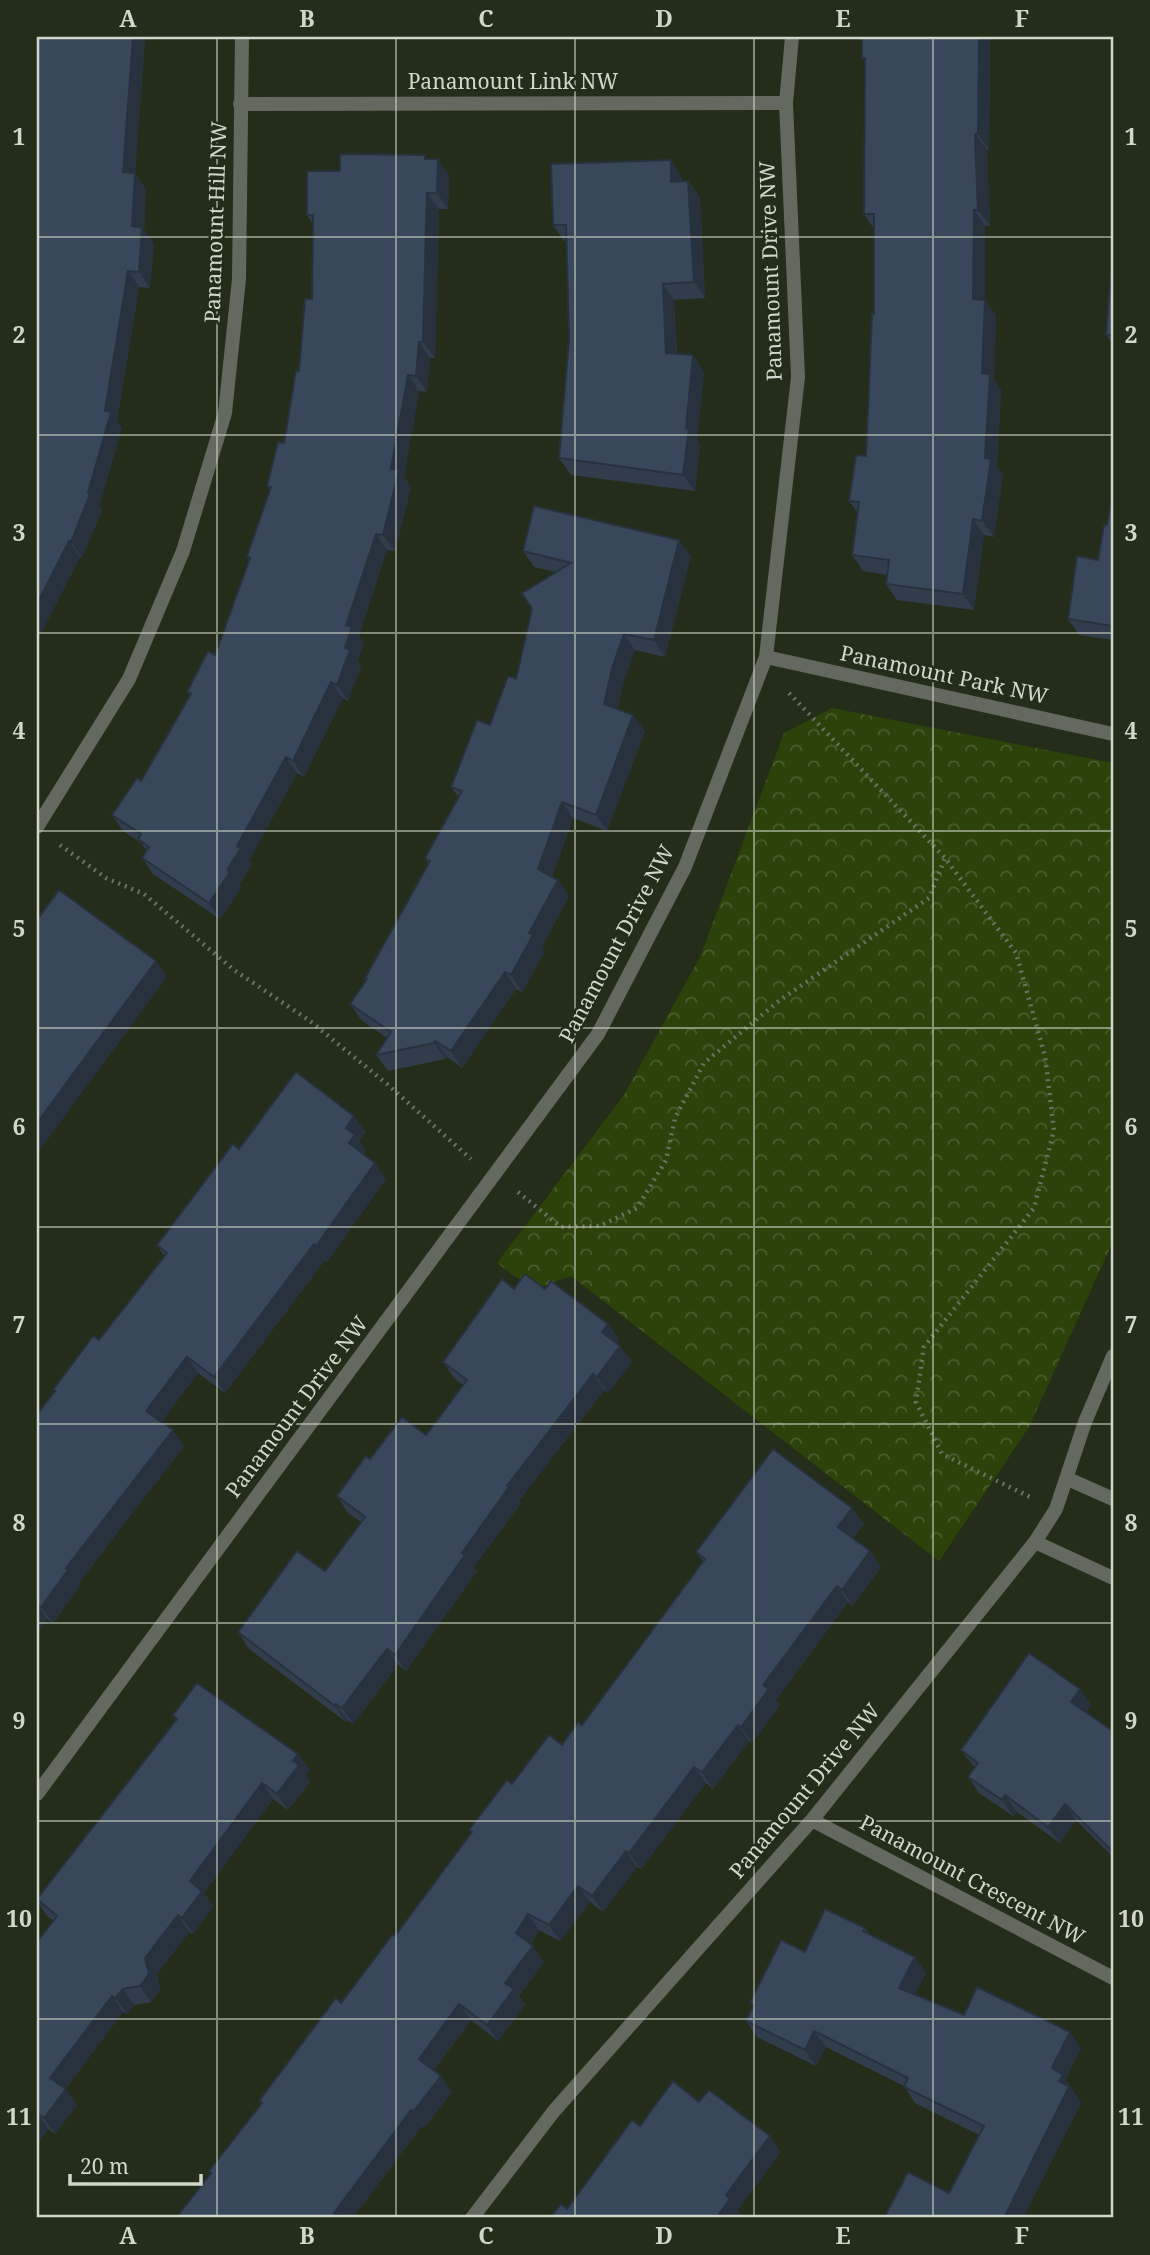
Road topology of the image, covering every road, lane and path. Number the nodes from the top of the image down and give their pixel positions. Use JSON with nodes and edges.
{"nodes":[{"id":1,"x":242,"y":37,"type":"edge"},
{"id":2,"x":792,"y":37,"type":"edge"},
{"id":3,"x":786,"y":103,"type":"junction"},
{"id":4,"x":240,"y":104,"type":"junction"},
{"id":5,"x":766,"y":657,"type":"junction"},
{"id":6,"x":1113,"y":734,"type":"edge"},
{"id":7,"x":37,"y":827,"type":"edge"},
{"id":8,"x":56,"y":842,"type":"dead end"},
{"id":9,"x":945,"y":858,"type":"junction"},
{"id":10,"x":496,"y":1175,"type":"junction"},
{"id":11,"x":1113,"y":1356,"type":"edge"},
{"id":12,"x":1068,"y":1479,"type":"junction"},
{"id":13,"x":1113,"y":1499,"type":"edge"},
{"id":14,"x":1056,"y":1509,"type":"junction"},
{"id":15,"x":1035,"y":1542,"type":"junction"},
{"id":16,"x":1113,"y":1578,"type":"edge"},
{"id":17,"x":37,"y":1794,"type":"edge"},
{"id":18,"x":812,"y":1820,"type":"junction"},
{"id":19,"x":1113,"y":1978,"type":"edge"},
{"id":20,"x":472,"y":2218,"type":"edge"}],
"edges":[{"from":1,"to":4,"type":"street","name":"Panamount Hill NW"},
{"from":2,"to":3,"type":"street","name":"Panamount Drive NW"},
{"from":3,"to":4,"type":"street","name":"Panamount Link NW"},
{"from":3,"to":5,"type":"street","name":"Panamount Drive NW"},
{"from":4,"to":7,"type":"street","name":"Panamount Hill NW"},
{"from":5,"to":6,"type":"street","name":"Panamount Park NW"},
{"from":5,"to":9,"type":"path"},
{"from":5,"to":10,"type":"street","name":"Panamount Drive NW"},
{"from":8,"to":10,"type":"path"},
{"from":9,"to":10,"type":"path"},
{"from":9,"to":14,"type":"path"},
{"from":10,"to":17,"type":"street","name":"Panamount Drive NW"},
{"from":11,"to":12,"type":"street","name":"Panamount Drive NW"},
{"from":12,"to":13,"type":"street"},
{"from":12,"to":14,"type":"street","name":"Panamount Drive NW"},
{"from":14,"to":15,"type":"street","name":"Panamount Drive NW"},
{"from":15,"to":16,"type":"street"},
{"from":15,"to":18,"type":"street","name":"Panamount Drive NW"},
{"from":18,"to":19,"type":"street","name":"Panamount Crescent NW"},
{"from":18,"to":20,"type":"street","name":"Panamount Drive NW"}]}
